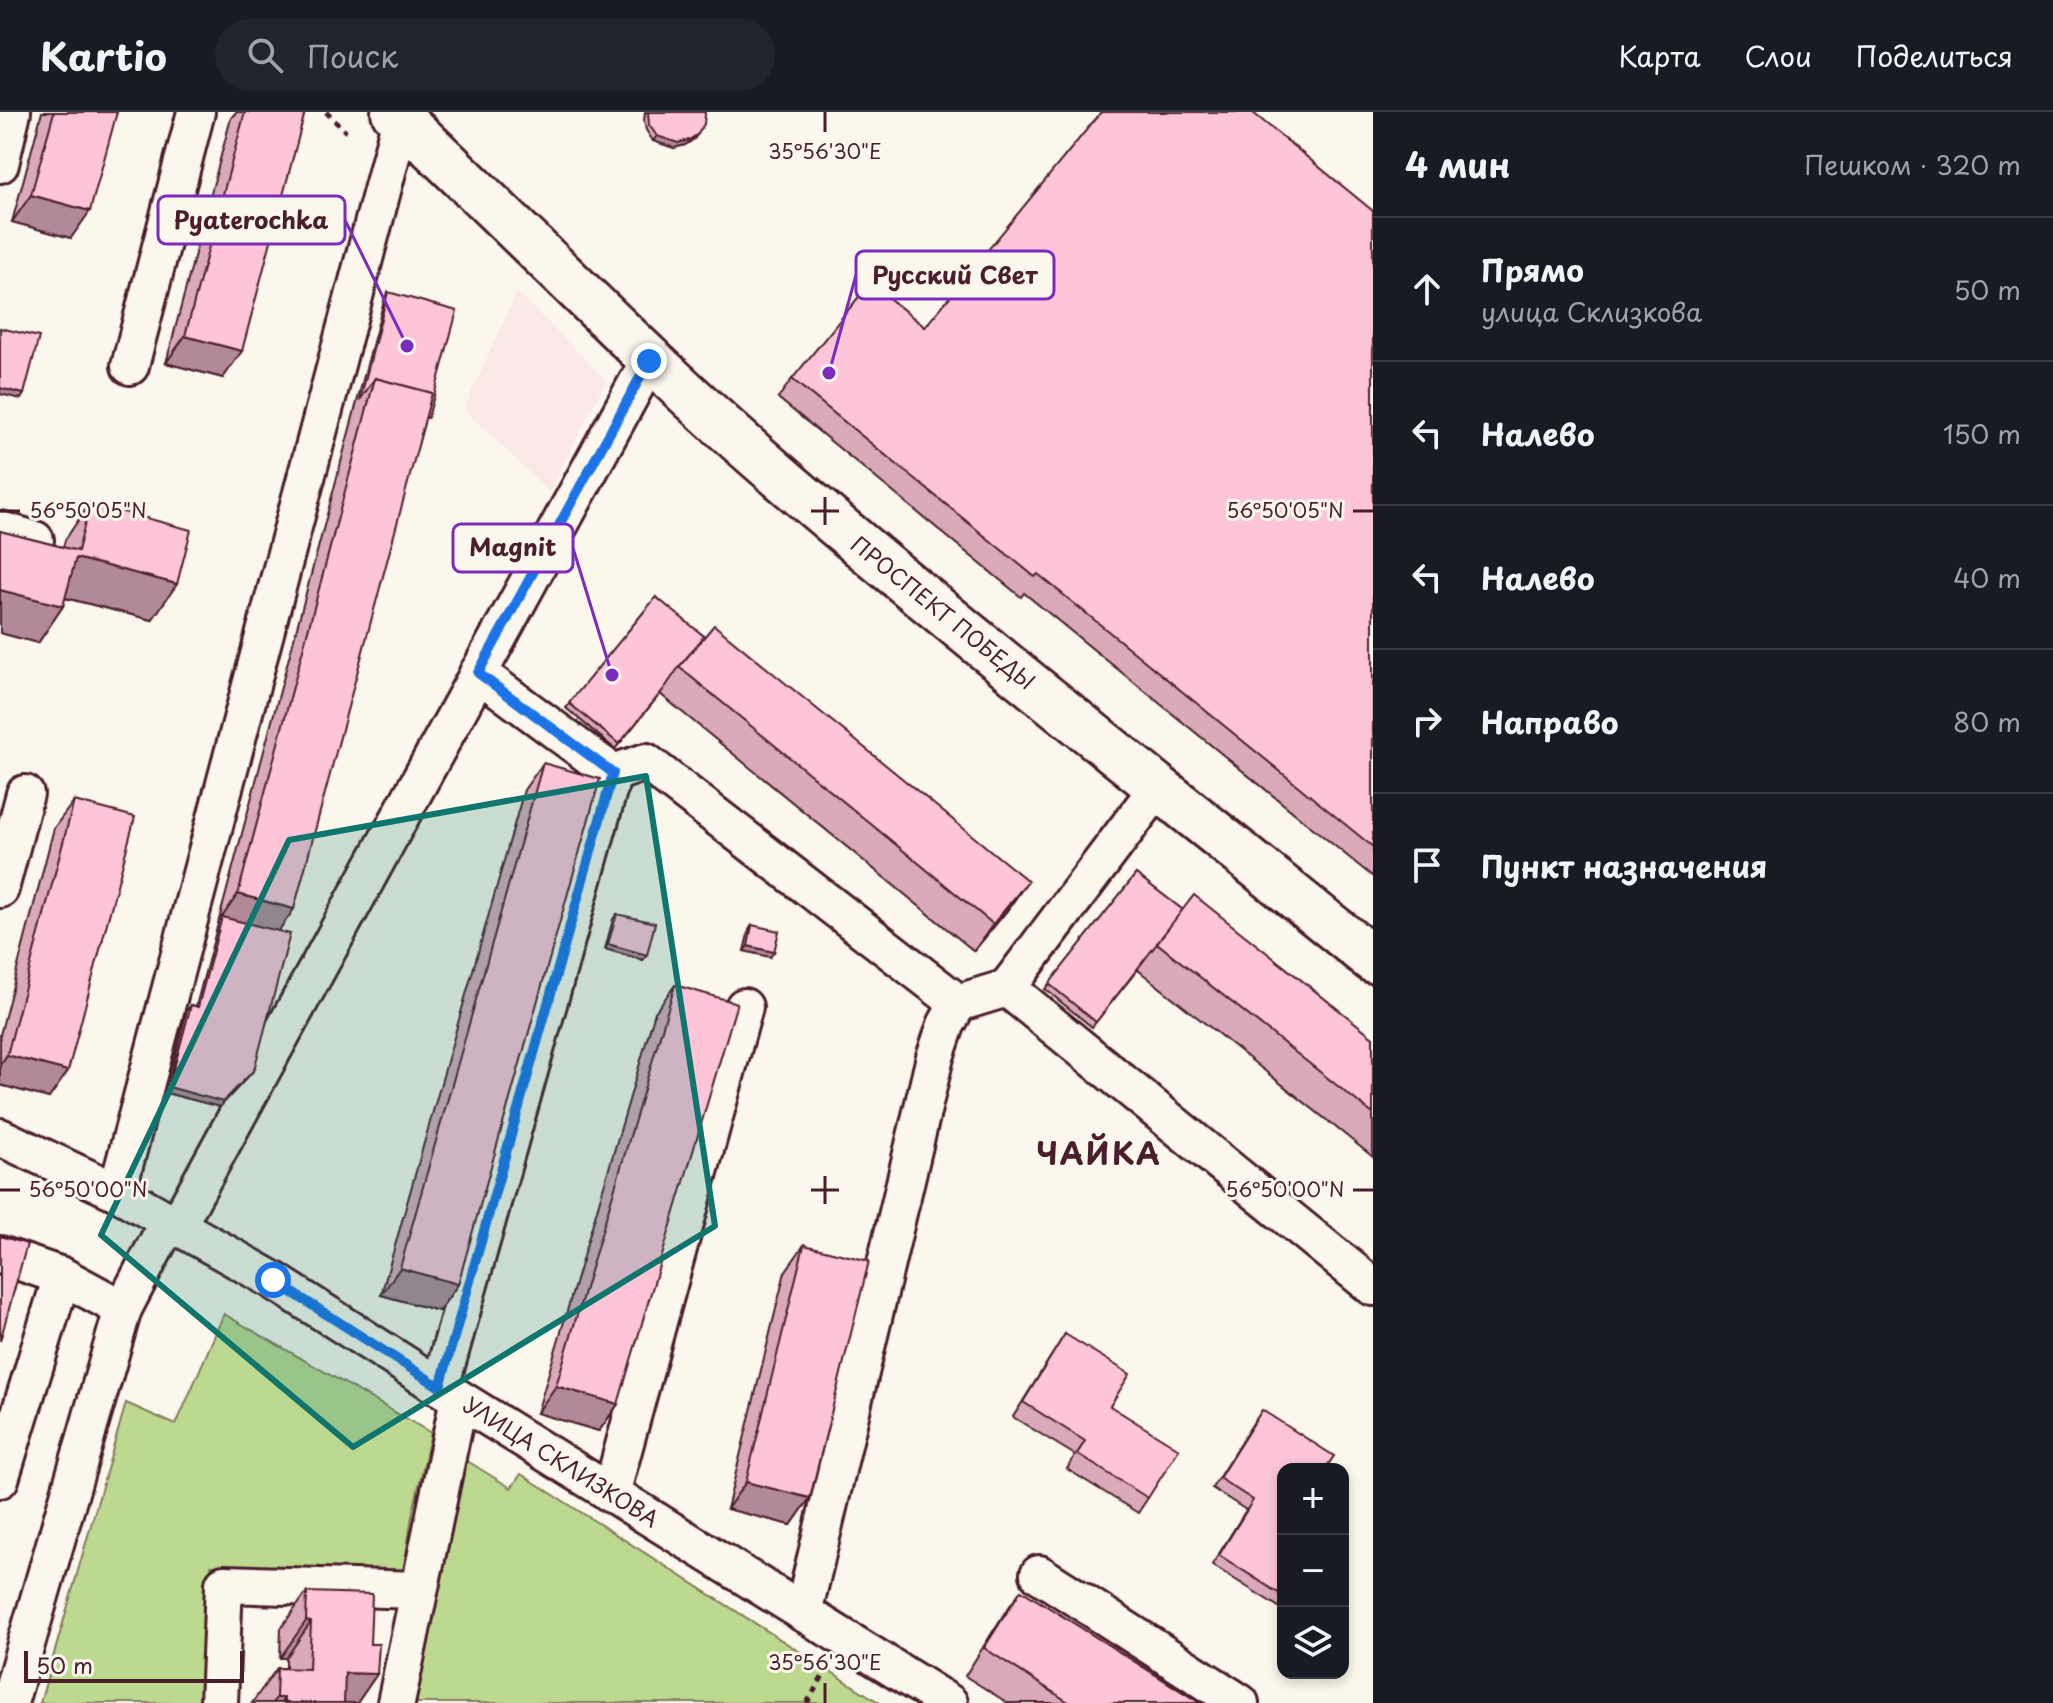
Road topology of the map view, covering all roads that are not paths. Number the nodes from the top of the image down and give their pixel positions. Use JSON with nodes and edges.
{"nodes":[{"id":1,"x":12,"y":112,"type":"edge"},
{"id":2,"x":196,"y":112,"type":"edge"},
{"id":3,"x":409,"y":119,"type":"edge"},
{"id":4,"x":0,"y":164,"type":"edge"},
{"id":5,"x":649,"y":361,"type":"junction"},
{"id":6,"x":130,"y":366,"type":"dead end"},
{"id":7,"x":0,"y":530,"type":"edge"},
{"id":8,"x":35,"y":540,"type":"edge"},
{"id":9,"x":478,"y":673,"type":"junction"},
{"id":10,"x":613,"y":773,"type":"junction"},
{"id":11,"x":1159,"y":786,"type":"junction"},
{"id":12,"x":25,"y":794,"type":"dead end"},
{"id":13,"x":0,"y":889,"type":"edge"},
{"id":14,"x":1373,"y":960,"type":"edge"},
{"id":15,"x":1007,"y":988,"type":"junction"},
{"id":16,"x":958,"y":1003,"type":"junction"},
{"id":17,"x":744,"y":1007,"type":"dead end"},
{"id":18,"x":0,"y":1137,"type":"edge"},
{"id":19,"x":117,"y":1192,"type":"junction"},
{"id":20,"x":178,"y":1224,"type":"junction"},
{"id":21,"x":0,"y":1255,"type":"edge"},
{"id":22,"x":62,"y":1276,"type":"junction"},
{"id":23,"x":1373,"y":1287,"type":"edge"},
{"id":24,"x":123,"y":1309,"type":"junction"},
{"id":25,"x":450,"y":1393,"type":"junction"},
{"id":26,"x":0,"y":1479,"type":"edge"},
{"id":27,"x":611,"y":1494,"type":"junction"},
{"id":28,"x":1039,"y":1574,"type":"dead end"},
{"id":29,"x":419,"y":1590,"type":"junction"},
{"id":30,"x":803,"y":1613,"type":"junction"},
{"id":31,"x":9,"y":1703,"type":"edge"},
{"id":32,"x":219,"y":1703,"type":"edge"},
{"id":33,"x":396,"y":1703,"type":"edge"},
{"id":34,"x":949,"y":1703,"type":"edge"},
{"id":35,"x":1240,"y":1703,"type":"edge"}],
"edges":[{"from":1,"to":4,"type":"street"},
{"from":2,"to":6,"type":"street"},
{"from":3,"to":5,"type":"main road","name":"ПРОСПЕКТ ПОБЕДЫ"},
{"from":3,"to":19,"type":"street"},
{"from":5,"to":9,"type":"street"},
{"from":5,"to":11,"type":"main road","name":"ПРОСПЕКТ ПОБЕДЫ"},
{"from":7,"to":8,"type":"street"},
{"from":9,"to":10,"type":"street"},
{"from":9,"to":20,"type":"street"},
{"from":10,"to":16,"type":"street"},
{"from":10,"to":25,"type":"street"},
{"from":11,"to":14,"type":"main road","name":"ПРОСПЕКТ ПОБЕДЫ"},
{"from":11,"to":15,"type":"street"},
{"from":12,"to":13,"type":"street"},
{"from":15,"to":16,"type":"street"},
{"from":15,"to":23,"type":"street"},
{"from":16,"to":30,"type":"street"},
{"from":17,"to":27,"type":"street"},
{"from":18,"to":19,"type":"street","name":"УЛИЦА СКЛИЗКОВА"},
{"from":19,"to":20,"type":"street","name":"УЛИЦА СКЛИЗКОВА"},
{"from":20,"to":24,"type":"street"},
{"from":20,"to":25,"type":"street","name":"УЛИЦА СКЛИЗКОВА"},
{"from":21,"to":22,"type":"street"},
{"from":22,"to":24,"type":"street"},
{"from":22,"to":26,"type":"street"},
{"from":24,"to":31,"type":"street"},
{"from":25,"to":27,"type":"street","name":"УЛИЦА СКЛИЗКОВА"},
{"from":25,"to":29,"type":"street"},
{"from":27,"to":30,"type":"street","name":"УЛИЦА СКЛИЗКОВА"},
{"from":28,"to":35,"type":"street"},
{"from":29,"to":32,"type":"street"},
{"from":29,"to":33,"type":"street"},
{"from":30,"to":34,"type":"street","name":"УЛИЦА СКЛИЗКОВА"}]}
